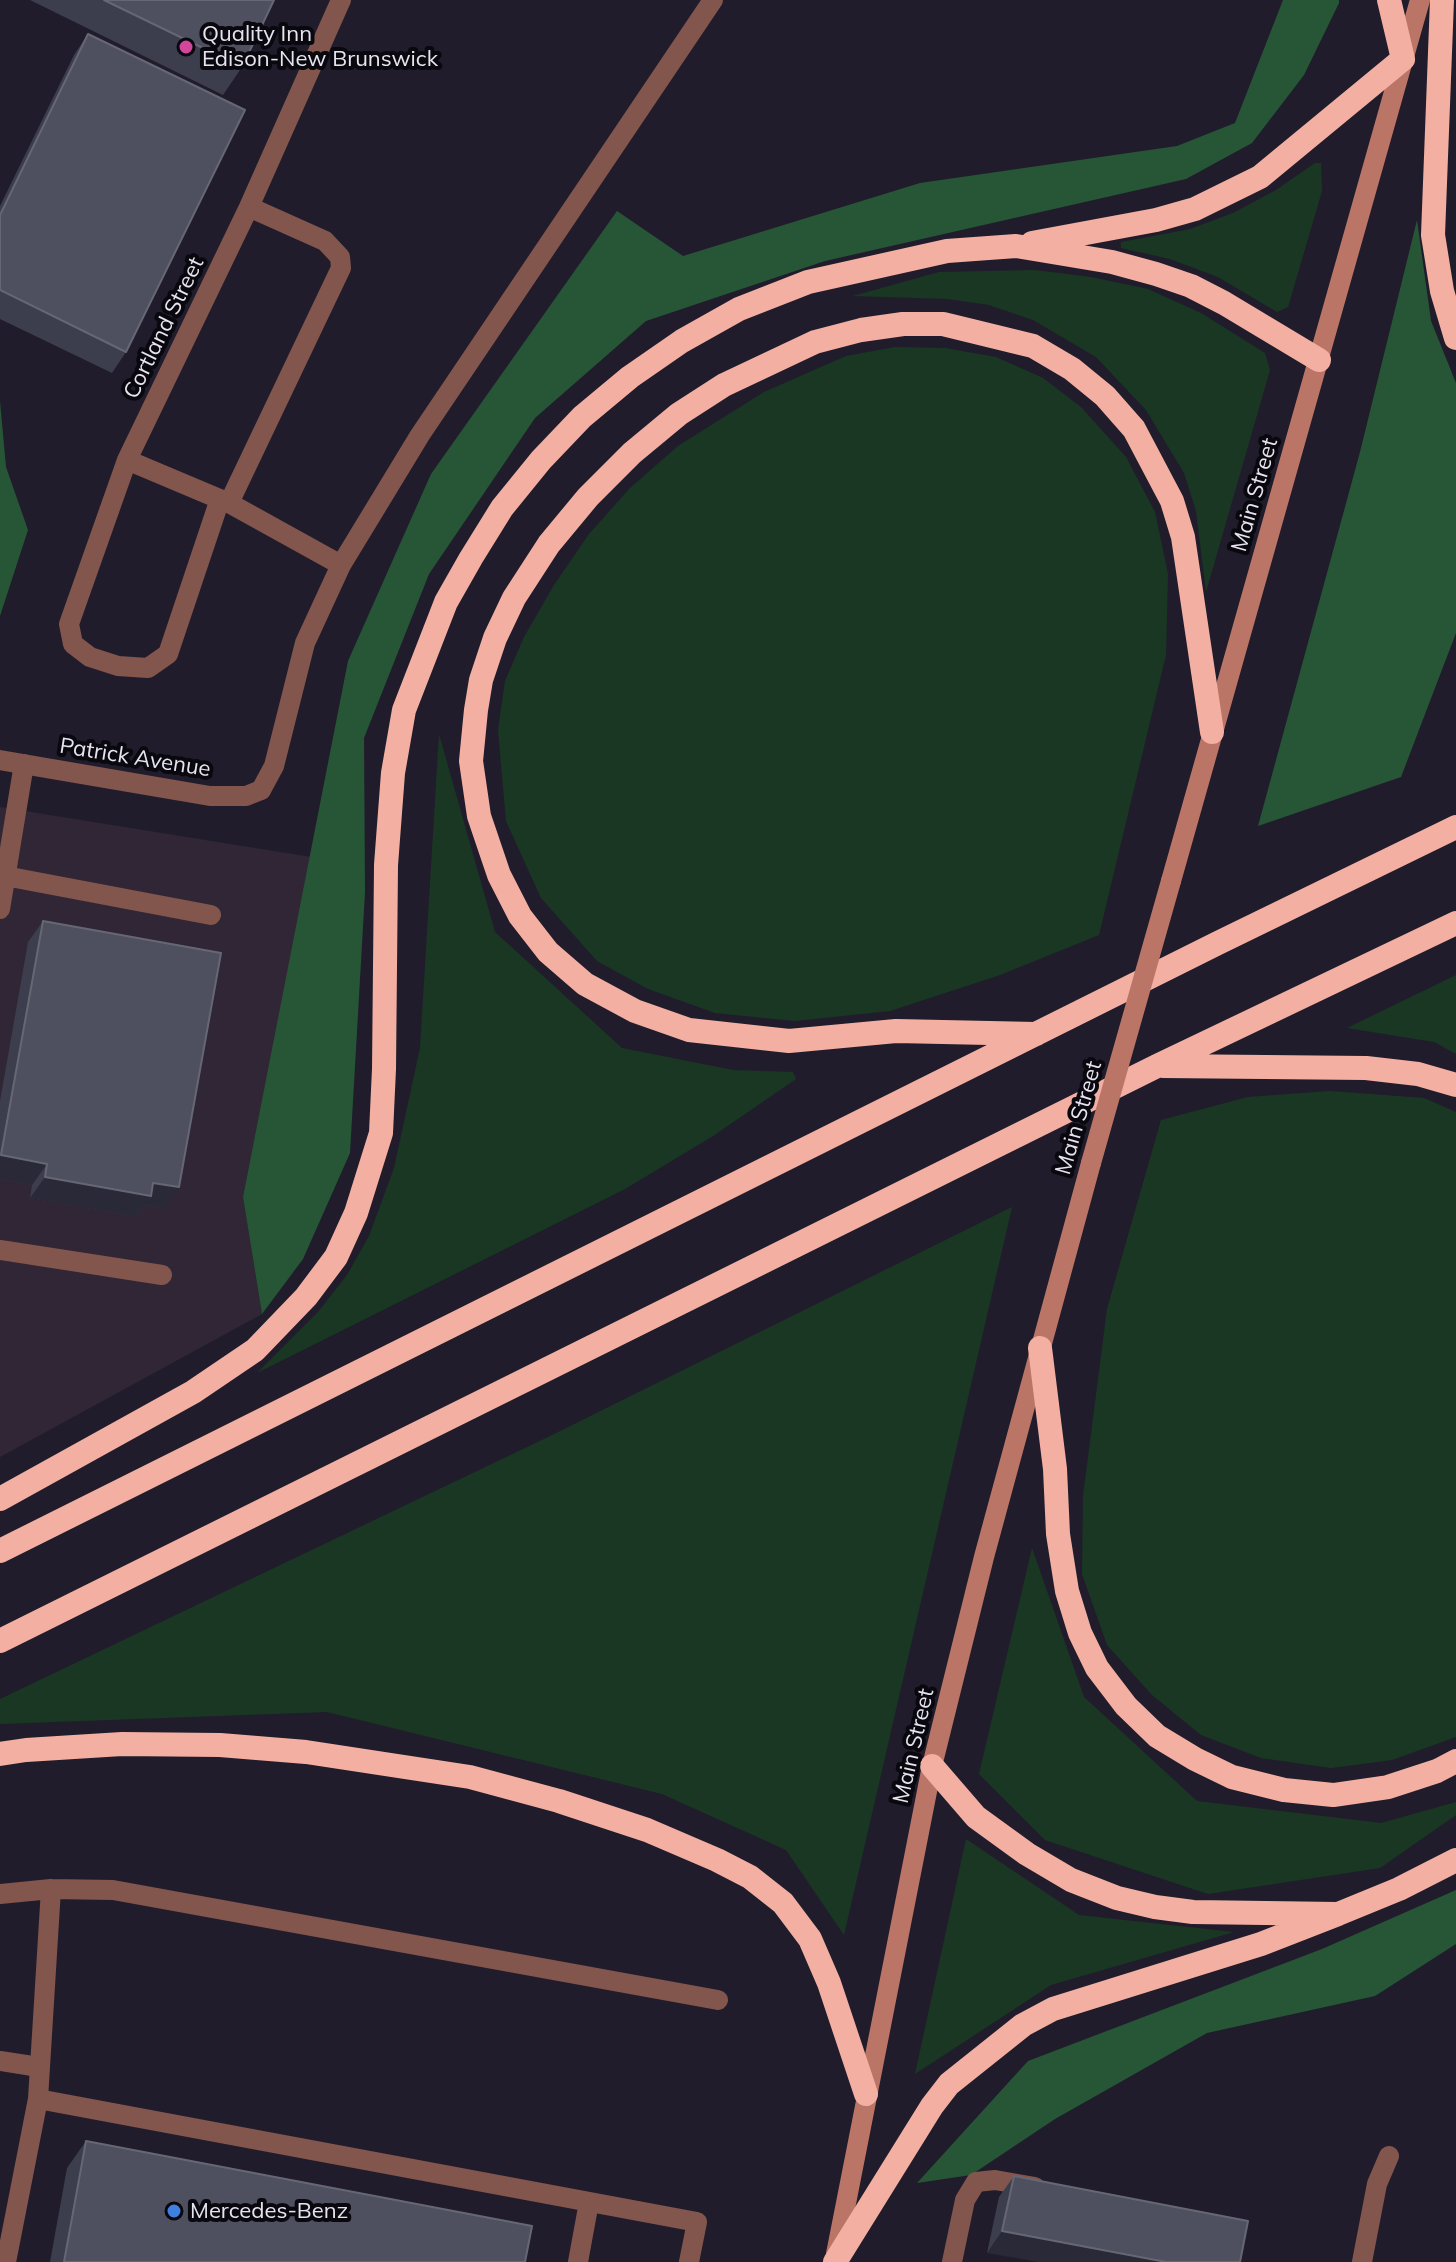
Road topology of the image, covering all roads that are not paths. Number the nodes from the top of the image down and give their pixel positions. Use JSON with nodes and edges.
{"nodes":[{"id":1,"x":341,"y":0,"type":"edge"},
{"id":2,"x":713,"y":0,"type":"edge"},
{"id":3,"x":1389,"y":0,"type":"edge"},
{"id":4,"x":1420,"y":0,"type":"edge"},
{"id":5,"x":1442,"y":0,"type":"edge"},
{"id":6,"x":1403,"y":59,"type":"junction"},
{"id":7,"x":249,"y":207,"type":"junction"},
{"id":8,"x":1016,"y":246,"type":"junction"},
{"id":9,"x":1456,"y":338,"type":"edge"},
{"id":10,"x":1319,"y":360,"type":"junction"},
{"id":11,"x":127,"y":460,"type":"junction"},
{"id":12,"x":224,"y":501,"type":"junction"},
{"id":13,"x":341,"y":565,"type":"junction"},
{"id":14,"x":1212,"y":732,"type":"junction"},
{"id":15,"x":0,"y":760,"type":"edge"},
{"id":16,"x":24,"y":764,"type":"junction"},
{"id":17,"x":1456,"y":827,"type":"edge"},
{"id":18,"x":5,"y":876,"type":"junction"},
{"id":19,"x":0,"y":909,"type":"edge"},
{"id":20,"x":211,"y":915,"type":"dead end"},
{"id":21,"x":1456,"y":923,"type":"edge"},
{"id":22,"x":1036,"y":1034,"type":"junction"},
{"id":23,"x":1157,"y":1066,"type":"junction"},
{"id":24,"x":1456,"y":1085,"type":"edge"},
{"id":25,"x":0,"y":1250,"type":"edge"},
{"id":26,"x":162,"y":1275,"type":"dead end"},
{"id":27,"x":1040,"y":1348,"type":"junction"},
{"id":28,"x":0,"y":1499,"type":"edge"},
{"id":29,"x":0,"y":1551,"type":"edge"},
{"id":30,"x":0,"y":1641,"type":"edge"},
{"id":31,"x":0,"y":1754,"type":"edge"},
{"id":32,"x":1456,"y":1761,"type":"edge"},
{"id":33,"x":932,"y":1766,"type":"junction"},
{"id":34,"x":1456,"y":1860,"type":"edge"},
{"id":35,"x":51,"y":1889,"type":"junction"},
{"id":36,"x":0,"y":1894,"type":"edge"},
{"id":37,"x":1338,"y":1914,"type":"junction"},
{"id":38,"x":718,"y":2000,"type":"dead end"},
{"id":39,"x":0,"y":2061,"type":"edge"},
{"id":40,"x":39,"y":2067,"type":"junction"},
{"id":41,"x":866,"y":2094,"type":"junction"},
{"id":42,"x":38,"y":2099,"type":"junction"},
{"id":43,"x":1389,"y":2156,"type":"dead end"},
{"id":44,"x":1056,"y":2191,"type":"edge"},
{"id":45,"x":589,"y":2202,"type":"junction"},
{"id":46,"x":6,"y":2262,"type":"edge"},
{"id":47,"x":578,"y":2262,"type":"edge"},
{"id":48,"x":689,"y":2262,"type":"edge"},
{"id":49,"x":834,"y":2262,"type":"edge"},
{"id":50,"x":952,"y":2262,"type":"edge"},
{"id":51,"x":1362,"y":2262,"type":"edge"}],
"edges":[{"from":1,"to":7,"type":"street","name":"Cortland Street"},
{"from":2,"to":13,"type":"street"},
{"from":3,"to":6,"type":"highway"},
{"from":4,"to":6,"type":"main road","name":"Main Street"},
{"from":5,"to":9,"type":"highway"},
{"from":6,"to":8,"type":"highway"},
{"from":6,"to":10,"type":"main road","name":"Main Street"},
{"from":7,"to":11,"type":"street","name":"Cortland Street"},
{"from":7,"to":12,"type":"street","name":"Cortland Street"},
{"from":8,"to":10,"type":"highway"},
{"from":8,"to":28,"type":"highway"},
{"from":10,"to":14,"type":"main road","name":"Main Street"},
{"from":11,"to":12,"type":"street"},
{"from":11,"to":12,"type":"street","name":"Cortland Street"},
{"from":12,"to":13,"type":"street"},
{"from":13,"to":16,"type":"street","name":"Patrick Avenue"},
{"from":14,"to":22,"type":"highway"},
{"from":14,"to":27,"type":"main road","name":"Main Street","bridge":true},
{"from":15,"to":16,"type":"street","name":"Patrick Avenue"},
{"from":16,"to":18,"type":"street"},
{"from":17,"to":22,"type":"highway"},
{"from":18,"to":19,"type":"street"},
{"from":18,"to":20,"type":"street"},
{"from":21,"to":23,"type":"highway"},
{"from":22,"to":29,"type":"highway"},
{"from":23,"to":24,"type":"highway"},
{"from":23,"to":30,"type":"highway"},
{"from":25,"to":26,"type":"street"},
{"from":27,"to":32,"type":"highway"},
{"from":27,"to":33,"type":"main road","name":"Main Street"},
{"from":31,"to":41,"type":"highway"},
{"from":33,"to":37,"type":"highway"},
{"from":33,"to":41,"type":"main road","name":"Main Street"},
{"from":34,"to":37,"type":"highway"},
{"from":35,"to":36,"type":"street"},
{"from":35,"to":38,"type":"street"},
{"from":35,"to":40,"type":"street"},
{"from":37,"to":49,"type":"highway"},
{"from":39,"to":40,"type":"street"},
{"from":40,"to":42,"type":"street"},
{"from":41,"to":49,"type":"main road","name":"Main Street"},
{"from":42,"to":45,"type":"street"},
{"from":42,"to":46,"type":"street"},
{"from":43,"to":51,"type":"street"},
{"from":44,"to":50,"type":"street"},
{"from":45,"to":47,"type":"street"},
{"from":45,"to":48,"type":"street"}]}
